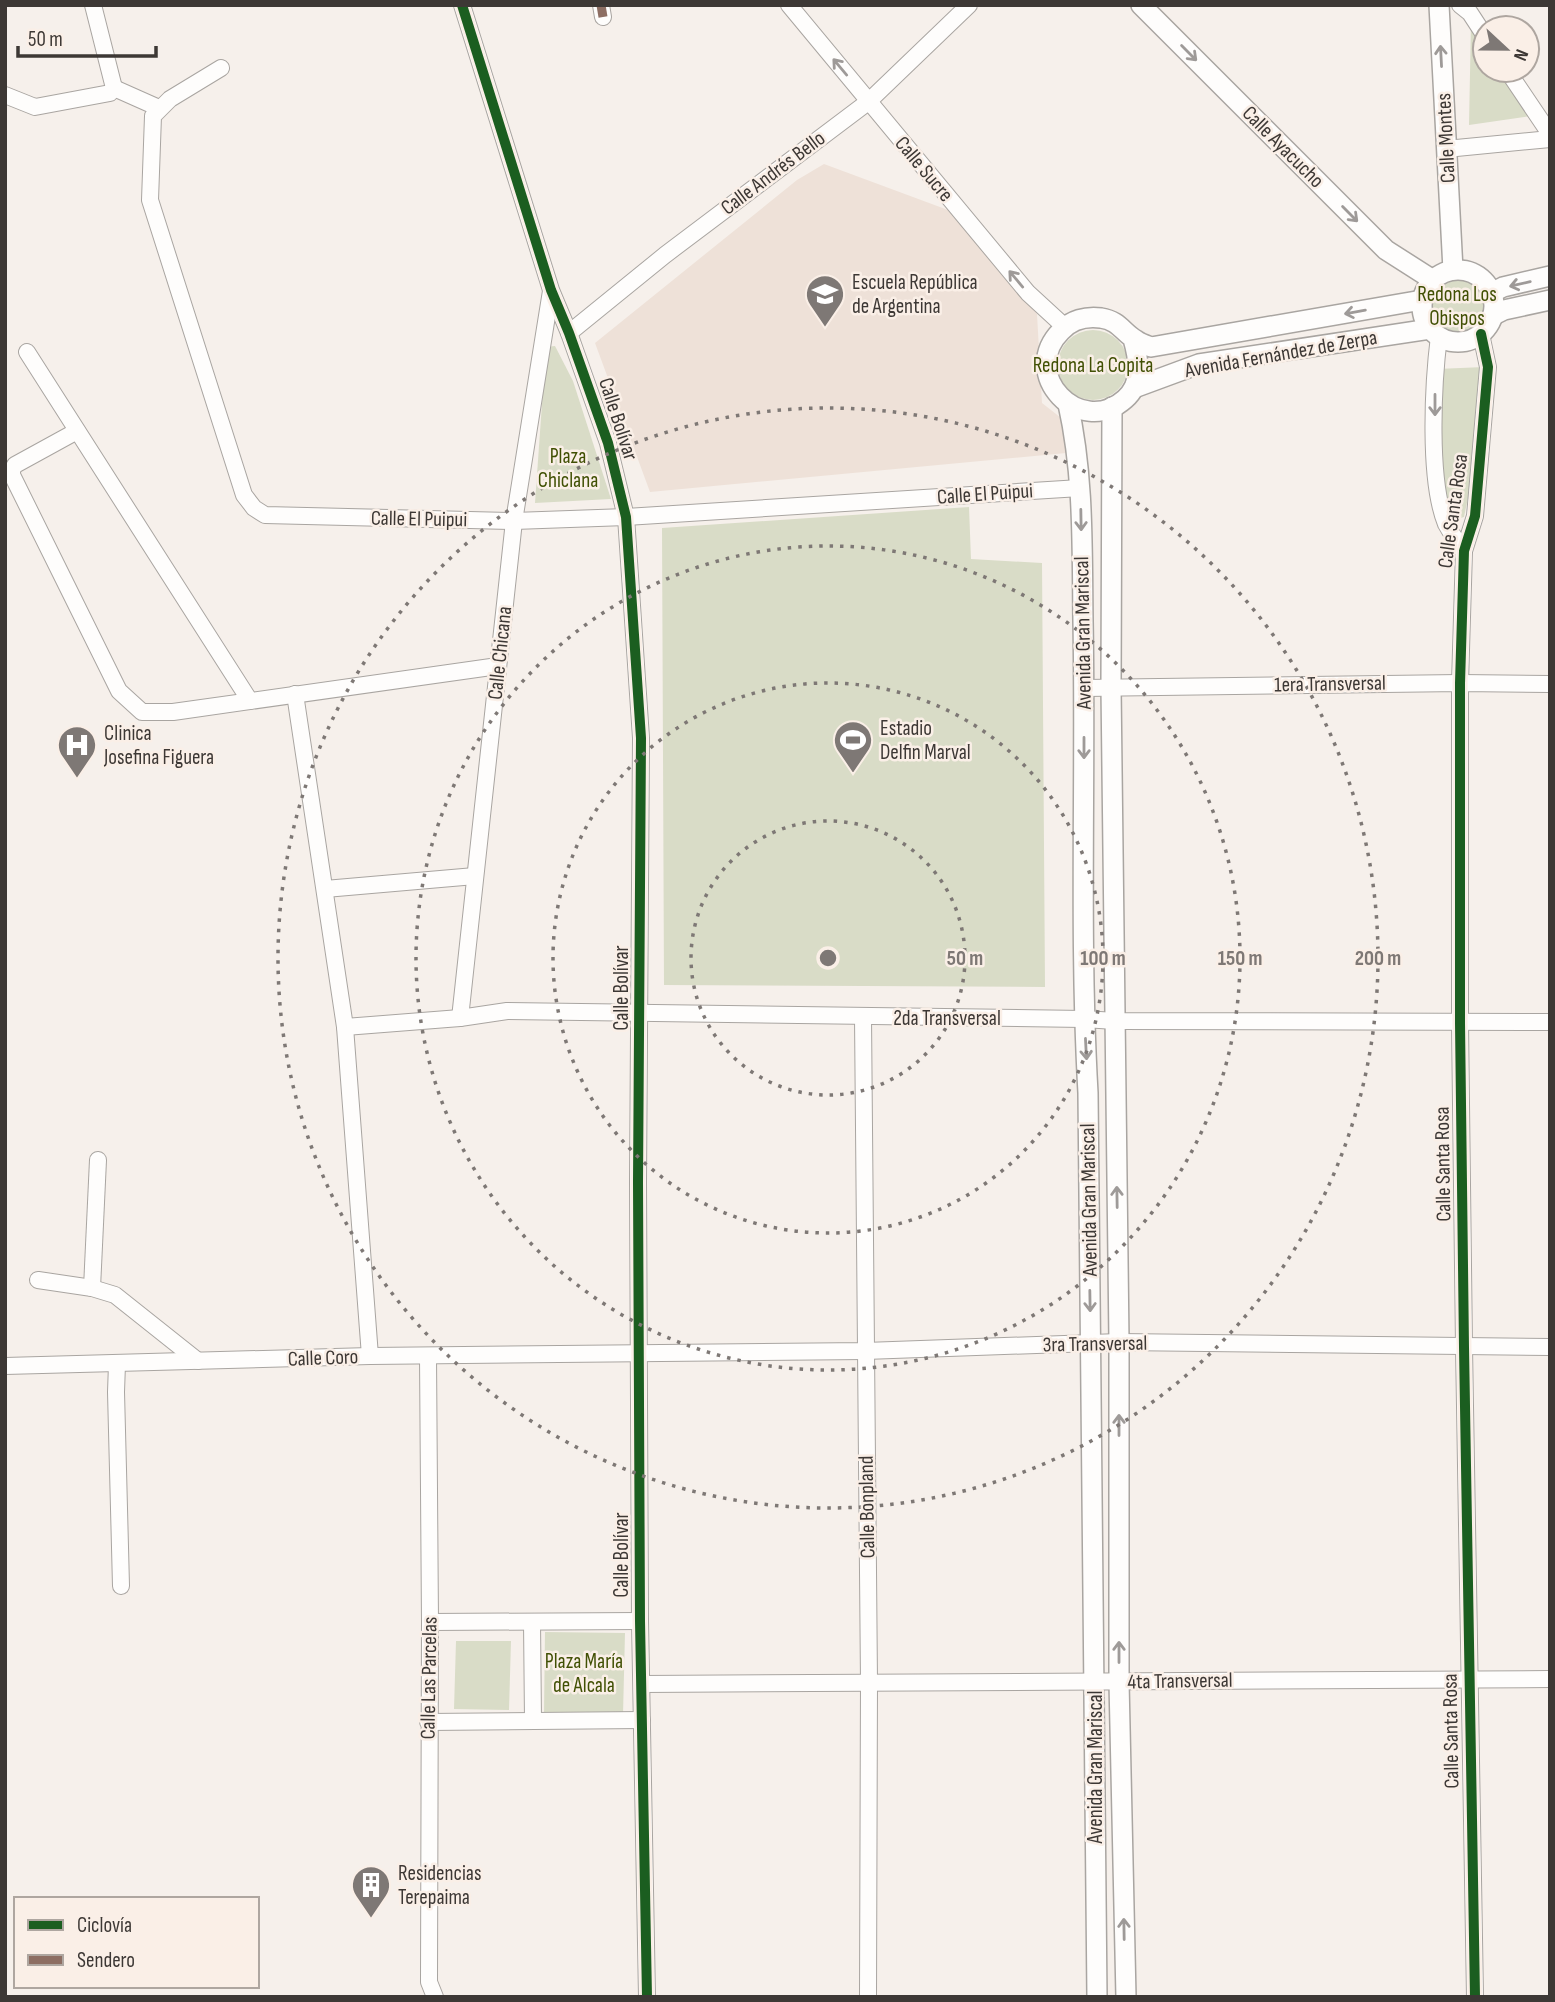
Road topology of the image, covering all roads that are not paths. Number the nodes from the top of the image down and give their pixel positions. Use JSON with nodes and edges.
{"nodes":[{"id":1,"x":93,"y":5,"type":"edge"},
{"id":2,"x":462,"y":5,"type":"edge"},
{"id":3,"x":789,"y":5,"type":"edge"},
{"id":4,"x":969,"y":5,"type":"edge"},
{"id":5,"x":1141,"y":5,"type":"edge"},
{"id":6,"x":1439,"y":5,"type":"edge"},
{"id":7,"x":221,"y":68,"type":"dead end"},
{"id":8,"x":1516,"y":84,"type":"edge"},
{"id":9,"x":114,"y":88,"type":"junction"},
{"id":10,"x":5,"y":94,"type":"edge"},
{"id":11,"x":868,"y":102,"type":"junction"},
{"id":12,"x":159,"y":108,"type":"junction"},
{"id":13,"x":1550,"y":137,"type":"edge"},
{"id":14,"x":1446,"y":149,"type":"junction"},
{"id":15,"x":1453,"y":271,"type":"junction"},
{"id":16,"x":1550,"y":276,"type":"edge"},
{"id":17,"x":1433,"y":280,"type":"junction"},
{"id":18,"x":551,"y":290,"type":"junction"},
{"id":19,"x":1491,"y":293,"type":"junction"},
{"id":20,"x":1422,"y":300,"type":"junction"},
{"id":21,"x":1550,"y":300,"type":"edge"},
{"id":22,"x":1492,"y":316,"type":"junction"},
{"id":23,"x":1065,"y":327,"type":"junction"},
{"id":24,"x":569,"y":333,"type":"junction"},
{"id":25,"x":1434,"y":333,"type":"junction"},
{"id":26,"x":1481,"y":334,"type":"junction"},
{"id":27,"x":1133,"y":340,"type":"junction"},
{"id":28,"x":27,"y":352,"type":"dead end"},
{"id":29,"x":1134,"y":388,"type":"junction"},
{"id":30,"x":1068,"y":404,"type":"junction"},
{"id":31,"x":1112,"y":407,"type":"junction"},
{"id":32,"x":77,"y":431,"type":"junction"},
{"id":33,"x":1080,"y":488,"type":"junction"},
{"id":34,"x":626,"y":517,"type":"junction"},
{"id":35,"x":514,"y":521,"type":"junction"},
{"id":36,"x":1464,"y":551,"type":"junction"},
{"id":37,"x":498,"y":666,"type":"junction"},
{"id":38,"x":1460,"y":683,"type":"junction"},
{"id":39,"x":1550,"y":684,"type":"edge"},
{"id":40,"x":1111,"y":687,"type":"junction"},
{"id":41,"x":1085,"y":688,"type":"junction"},
{"id":42,"x":295,"y":694,"type":"junction"},
{"id":43,"x":250,"y":701,"type":"junction"},
{"id":44,"x":475,"y":876,"type":"junction"},
{"id":45,"x":326,"y":889,"type":"junction"},
{"id":46,"x":640,"y":1014,"type":"junction"},
{"id":47,"x":863,"y":1017,"type":"junction"},
{"id":48,"x":460,"y":1018,"type":"junction"},
{"id":49,"x":1084,"y":1019,"type":"junction"},
{"id":50,"x":1115,"y":1021,"type":"junction"},
{"id":51,"x":1550,"y":1022,"type":"edge"},
{"id":52,"x":1460,"y":1023,"type":"junction"},
{"id":53,"x":345,"y":1027,"type":"junction"},
{"id":54,"x":98,"y":1160,"type":"dead end"},
{"id":55,"x":37,"y":1280,"type":"dead end"},
{"id":56,"x":92,"y":1288,"type":"junction"},
{"id":57,"x":1119,"y":1342,"type":"junction"},
{"id":58,"x":1091,"y":1343,"type":"junction"},
{"id":59,"x":1464,"y":1347,"type":"junction"},
{"id":60,"x":1550,"y":1347,"type":"edge"},
{"id":61,"x":865,"y":1351,"type":"junction"},
{"id":62,"x":640,"y":1352,"type":"junction"},
{"id":63,"x":370,"y":1356,"type":"junction"},
{"id":64,"x":428,"y":1357,"type":"junction"},
{"id":65,"x":198,"y":1361,"type":"junction"},
{"id":66,"x":117,"y":1364,"type":"junction"},
{"id":67,"x":5,"y":1366,"type":"edge"},
{"id":68,"x":121,"y":1586,"type":"dead end"},
{"id":69,"x":640,"y":1621,"type":"junction"},
{"id":70,"x":430,"y":1622,"type":"junction"},
{"id":71,"x":532,"y":1622,"type":"junction"},
{"id":72,"x":1469,"y":1678,"type":"junction"},
{"id":73,"x":1550,"y":1679,"type":"edge"},
{"id":74,"x":869,"y":1682,"type":"junction"},
{"id":75,"x":1095,"y":1682,"type":"junction"},
{"id":76,"x":1119,"y":1682,"type":"junction"},
{"id":77,"x":642,"y":1684,"type":"junction"},
{"id":78,"x":533,"y":1720,"type":"junction"},
{"id":79,"x":642,"y":1720,"type":"junction"},
{"id":80,"x":428,"y":1722,"type":"junction"},
{"id":81,"x":435,"y":1997,"type":"edge"},
{"id":82,"x":648,"y":1997,"type":"edge"},
{"id":83,"x":868,"y":1997,"type":"edge"},
{"id":84,"x":1097,"y":1997,"type":"edge"},
{"id":85,"x":1126,"y":1997,"type":"edge"},
{"id":86,"x":1475,"y":1997,"type":"edge"}],
"edges":[{"from":1,"to":9,"type":"street"},
{"from":2,"to":18,"type":"street","name":"Calle Bolívar"},
{"from":11,"to":3,"type":"street","name":"Calle Sucre","one_way":true},
{"from":4,"to":11,"type":"street","name":"Calle Andrés Bello"},
{"from":5,"to":17,"type":"street","name":"Calle Ayacucho","one_way":true},
{"from":14,"to":6,"type":"street","name":"Calle Montes","one_way":true},
{"from":7,"to":12,"type":"street"},
{"from":8,"to":13,"type":"street"},
{"from":9,"to":10,"type":"street"},
{"from":9,"to":12,"type":"street"},
{"from":23,"to":11,"type":"street","name":"Calle Sucre","one_way":true},
{"from":11,"to":24,"type":"street","name":"Calle Andrés Bello"},
{"from":12,"to":35,"type":"street","name":"Calle El Puipui"},
{"from":13,"to":14,"type":"street"},
{"from":14,"to":15,"type":"street","name":"Calle Montes"},
{"from":15,"to":17,"type":"street"},
{"from":15,"to":19,"type":"street"},
{"from":16,"to":19,"type":"street","one_way":true},
{"from":17,"to":20,"type":"street"},
{"from":18,"to":24,"type":"street","name":"Calle Bolívar"},
{"from":18,"to":35,"type":"street","name":"Calle Chicana"},
{"from":19,"to":22,"type":"street"},
{"from":20,"to":25,"type":"street"},
{"from":20,"to":27,"type":"street","name":"Avenida Fernández de Zerpa","one_way":true},
{"from":21,"to":22,"type":"street"},
{"from":22,"to":26,"type":"street"},
{"from":23,"to":27,"type":"street"},
{"from":23,"to":30,"type":"street"},
{"from":24,"to":34,"type":"street","name":"Calle Bolívar"},
{"from":25,"to":26,"type":"street"},
{"from":25,"to":29,"type":"street","name":"Avenida Fernández de Zerpa"},
{"from":25,"to":36,"type":"street","name":"Calle Santa Rosa","one_way":true},
{"from":26,"to":36,"type":"street","name":"Calle Santa Rosa"},
{"from":27,"to":29,"type":"street"},
{"from":28,"to":32,"type":"street"},
{"from":29,"to":31,"type":"street"},
{"from":30,"to":31,"type":"street"},
{"from":30,"to":33,"type":"street","name":"Avenida Gran Mariscal"},
{"from":31,"to":40,"type":"street","name":"Avenida Gran Mariscal"},
{"from":32,"to":43,"type":"street"},
{"from":32,"to":43,"type":"street"},
{"from":33,"to":34,"type":"street","name":"Calle El Puipui"},
{"from":33,"to":41,"type":"street","name":"Avenida Gran Mariscal","one_way":true},
{"from":34,"to":35,"type":"street","name":"Calle El Puipui"},
{"from":34,"to":46,"type":"street","name":"Calle Bolívar"},
{"from":35,"to":37,"type":"street","name":"Calle Chicana"},
{"from":36,"to":38,"type":"street","name":"Calle Santa Rosa"},
{"from":37,"to":42,"type":"street"},
{"from":37,"to":44,"type":"street","name":"Calle Chicana"},
{"from":38,"to":39,"type":"street","name":"1era Transversal"},
{"from":38,"to":40,"type":"street","name":"1era Transversal"},
{"from":38,"to":52,"type":"street","name":"Calle Santa Rosa"},
{"from":40,"to":41,"type":"street","name":"1era Transversal"},
{"from":40,"to":50,"type":"street","name":"Avenida Gran Mariscal"},
{"from":41,"to":49,"type":"street","name":"Avenida Gran Mariscal","one_way":true},
{"from":42,"to":43,"type":"street"},
{"from":42,"to":45,"type":"street"},
{"from":44,"to":45,"type":"street"},
{"from":44,"to":48,"type":"street","name":"Calle Chicana"},
{"from":45,"to":53,"type":"street"},
{"from":46,"to":47,"type":"street","name":"2da Transversal"},
{"from":46,"to":48,"type":"street","name":"2da Transversal"},
{"from":46,"to":62,"type":"street","name":"Calle Bolívar"},
{"from":47,"to":49,"type":"street","name":"2da Transversal"},
{"from":47,"to":61,"type":"street","name":"Calle Bonpland"},
{"from":48,"to":53,"type":"street","name":"2da Transversal"},
{"from":49,"to":50,"type":"street","name":"2da Transversal"},
{"from":49,"to":58,"type":"street","name":"Avenida Gran Mariscal","one_way":true},
{"from":50,"to":52,"type":"street","name":"2da Transversal"},
{"from":57,"to":50,"type":"street","name":"Avenida Gran Mariscal","one_way":true},
{"from":51,"to":52,"type":"street","name":"2da Transversal"},
{"from":52,"to":59,"type":"street","name":"Calle Santa Rosa"},
{"from":53,"to":63,"type":"street"},
{"from":54,"to":56,"type":"street"},
{"from":55,"to":56,"type":"street"},
{"from":56,"to":65,"type":"street"},
{"from":57,"to":58,"type":"street","name":"3ra Transversal"},
{"from":57,"to":59,"type":"street","name":"3ra Transversal"},
{"from":76,"to":57,"type":"street","name":"Avenida Gran Mariscal","one_way":true},
{"from":58,"to":61,"type":"street","name":"3ra Transversal"},
{"from":58,"to":75,"type":"street","name":"Avenida Gran Mariscal"},
{"from":59,"to":60,"type":"street","name":"3ra Transversal"},
{"from":59,"to":72,"type":"street","name":"Calle Santa Rosa"},
{"from":61,"to":62,"type":"street","name":"3ra Transversal"},
{"from":61,"to":74,"type":"street","name":"Calle Bonpland"},
{"from":62,"to":64,"type":"street","name":"Calle Coro"},
{"from":62,"to":69,"type":"street","name":"Calle Bolívar"},
{"from":63,"to":64,"type":"street","name":"Calle Coro"},
{"from":63,"to":65,"type":"street","name":"Calle Coro"},
{"from":64,"to":70,"type":"street","name":"Calle Las Parcelas"},
{"from":65,"to":66,"type":"street","name":"Calle Coro"},
{"from":66,"to":67,"type":"street","name":"Calle Coro"},
{"from":66,"to":68,"type":"street"},
{"from":69,"to":71,"type":"street"},
{"from":69,"to":77,"type":"street","name":"Calle Bolívar"},
{"from":70,"to":71,"type":"street"},
{"from":70,"to":80,"type":"street","name":"Calle Las Parcelas"},
{"from":71,"to":78,"type":"street"},
{"from":72,"to":73,"type":"street","name":"4ta Transversal"},
{"from":72,"to":76,"type":"street","name":"4ta Transversal"},
{"from":72,"to":86,"type":"street","name":"Calle Santa Rosa"},
{"from":74,"to":75,"type":"street","name":"4ta Transversal"},
{"from":74,"to":77,"type":"street","name":"4ta Transversal"},
{"from":74,"to":83,"type":"street","name":"Calle Bonpland"},
{"from":75,"to":76,"type":"street","name":"4ta Transversal"},
{"from":75,"to":84,"type":"street","name":"Avenida Gran Mariscal"},
{"from":85,"to":76,"type":"street","name":"Avenida Gran Mariscal","one_way":true},
{"from":77,"to":79,"type":"street","name":"Calle Bolívar"},
{"from":78,"to":79,"type":"street"},
{"from":78,"to":80,"type":"street"},
{"from":79,"to":82,"type":"street","name":"Calle Bolívar"},
{"from":80,"to":81,"type":"street","name":"Calle Las Parcelas"}]}
